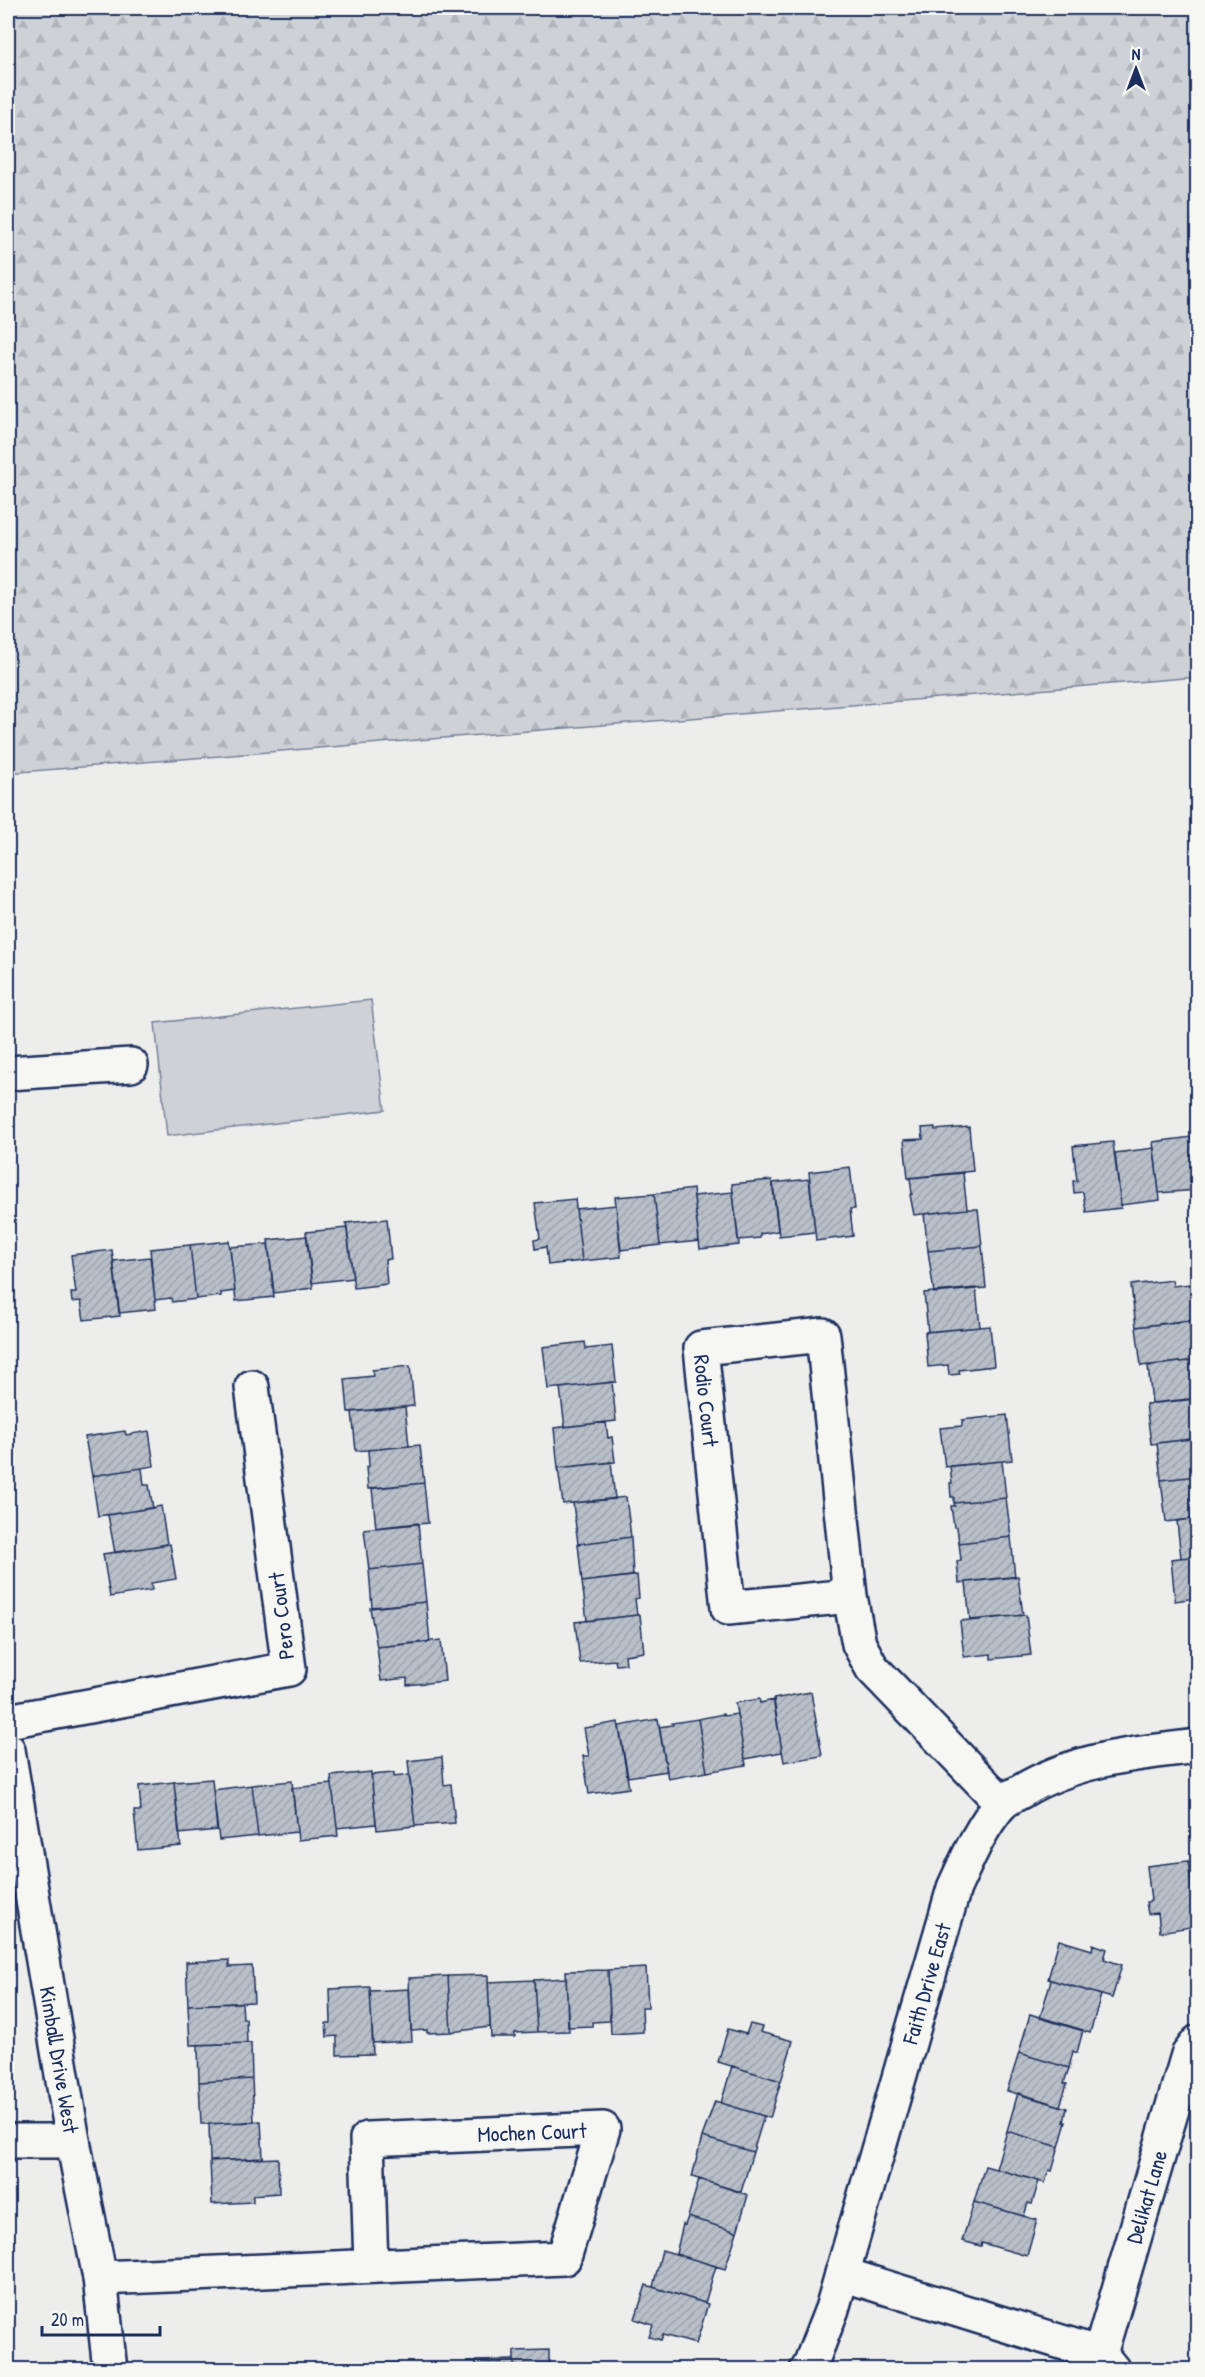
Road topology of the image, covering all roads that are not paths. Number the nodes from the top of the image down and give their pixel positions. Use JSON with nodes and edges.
{"nodes":[{"id":1,"x":131,"y":1065,"type":"dead end"},
{"id":2,"x":8,"y":1073,"type":"edge"},
{"id":3,"x":252,"y":1387,"type":"dead end"},
{"id":4,"x":850,"y":1596,"type":"junction"},
{"id":5,"x":8,"y":1721,"type":"edge"},
{"id":6,"x":1197,"y":1746,"type":"edge"},
{"id":7,"x":8,"y":1750,"type":"edge"},
{"id":8,"x":1002,"y":1803,"type":"junction"},
{"id":9,"x":1197,"y":2042,"type":"edge"},
{"id":10,"x":8,"y":2141,"type":"edge"},
{"id":11,"x":74,"y":2141,"type":"junction"},
{"id":12,"x":371,"y":2266,"type":"junction"},
{"id":13,"x":842,"y":2274,"type":"junction"},
{"id":14,"x":100,"y":2278,"type":"junction"},
{"id":15,"x":1107,"y":2362,"type":"edge"},
{"id":16,"x":815,"y":2367,"type":"edge"},
{"id":17,"x":110,"y":2370,"type":"edge"}],
"edges":[{"from":1,"to":2,"type":"street"},
{"from":3,"to":5,"type":"street","name":"Pero Court"},
{"from":4,"to":4,"type":"street","name":"Rodio Court"},
{"from":4,"to":8,"type":"street","name":"Rodio Court"},
{"from":6,"to":8,"type":"street","name":"Faith Drive East"},
{"from":7,"to":11,"type":"street","name":"Kimball Drive West"},
{"from":8,"to":13,"type":"street","name":"Faith Drive East"},
{"from":9,"to":15,"type":"street","name":"Delikat Lane"},
{"from":10,"to":11,"type":"street"},
{"from":11,"to":14,"type":"street","name":"Kimball Drive West"},
{"from":12,"to":12,"type":"street","name":"Mochen Court"},
{"from":12,"to":14,"type":"street","name":"Mochen Court"},
{"from":13,"to":15,"type":"street","name":"Delikat Lane"},
{"from":13,"to":16,"type":"street","name":"Faith Drive East"},
{"from":14,"to":17,"type":"street","name":"Kimball Drive West"}]}
